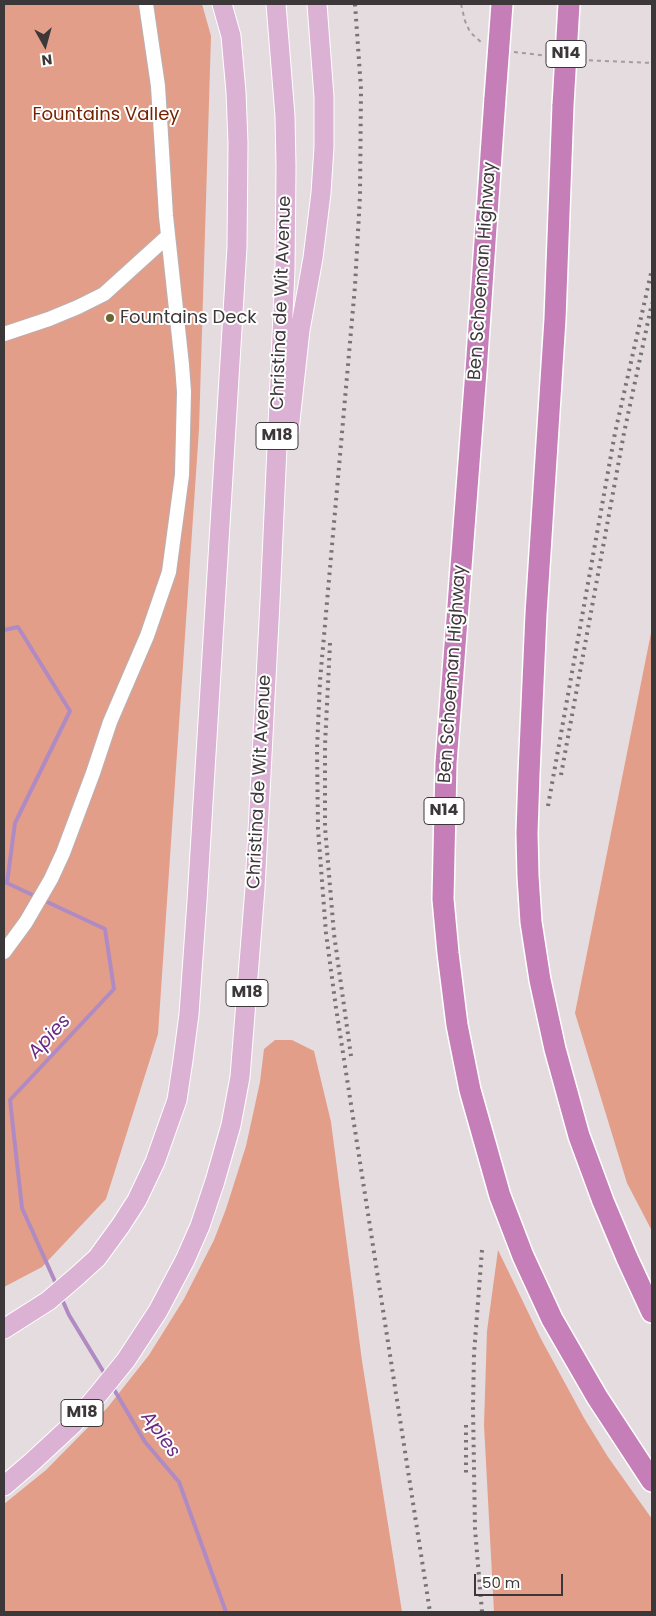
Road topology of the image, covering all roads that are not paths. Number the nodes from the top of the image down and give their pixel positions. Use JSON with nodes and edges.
{"nodes":[{"id":1,"x":146,"y":4,"type":"edge"},
{"id":2,"x":222,"y":4,"type":"edge"},
{"id":3,"x":276,"y":4,"type":"edge"},
{"id":4,"x":317,"y":4,"type":"edge"},
{"id":5,"x":502,"y":4,"type":"edge"},
{"id":6,"x":569,"y":4,"type":"edge"},
{"id":7,"x":168,"y":236,"type":"junction"},
{"id":8,"x":4,"y":334,"type":"edge"},
{"id":9,"x":270,"y":602,"type":"junction"},
{"id":10,"x":4,"y":952,"type":"edge"},
{"id":11,"x":652,"y":1312,"type":"edge"},
{"id":12,"x":4,"y":1329,"type":"edge"},
{"id":13,"x":652,"y":1481,"type":"edge"},
{"id":14,"x":4,"y":1486,"type":"edge"}],
"edges":[{"from":1,"to":7,"type":"lane"},
{"from":2,"to":12,"type":"main road"},
{"from":3,"to":9,"type":"main road","name":"Christina de Wit Avenue","number":"M18"},
{"from":4,"to":9,"type":"main road"},
{"from":5,"to":13,"type":"highway","name":"Ben Schoeman Highway","number":"N14","bridge":true},
{"from":6,"to":11,"type":"highway","number":"N14","bridge":true},
{"from":7,"to":8,"type":"lane"},
{"from":7,"to":10,"type":"lane"},
{"from":9,"to":14,"type":"main road","name":"Christina de Wit Avenue","number":"M18"}]}
